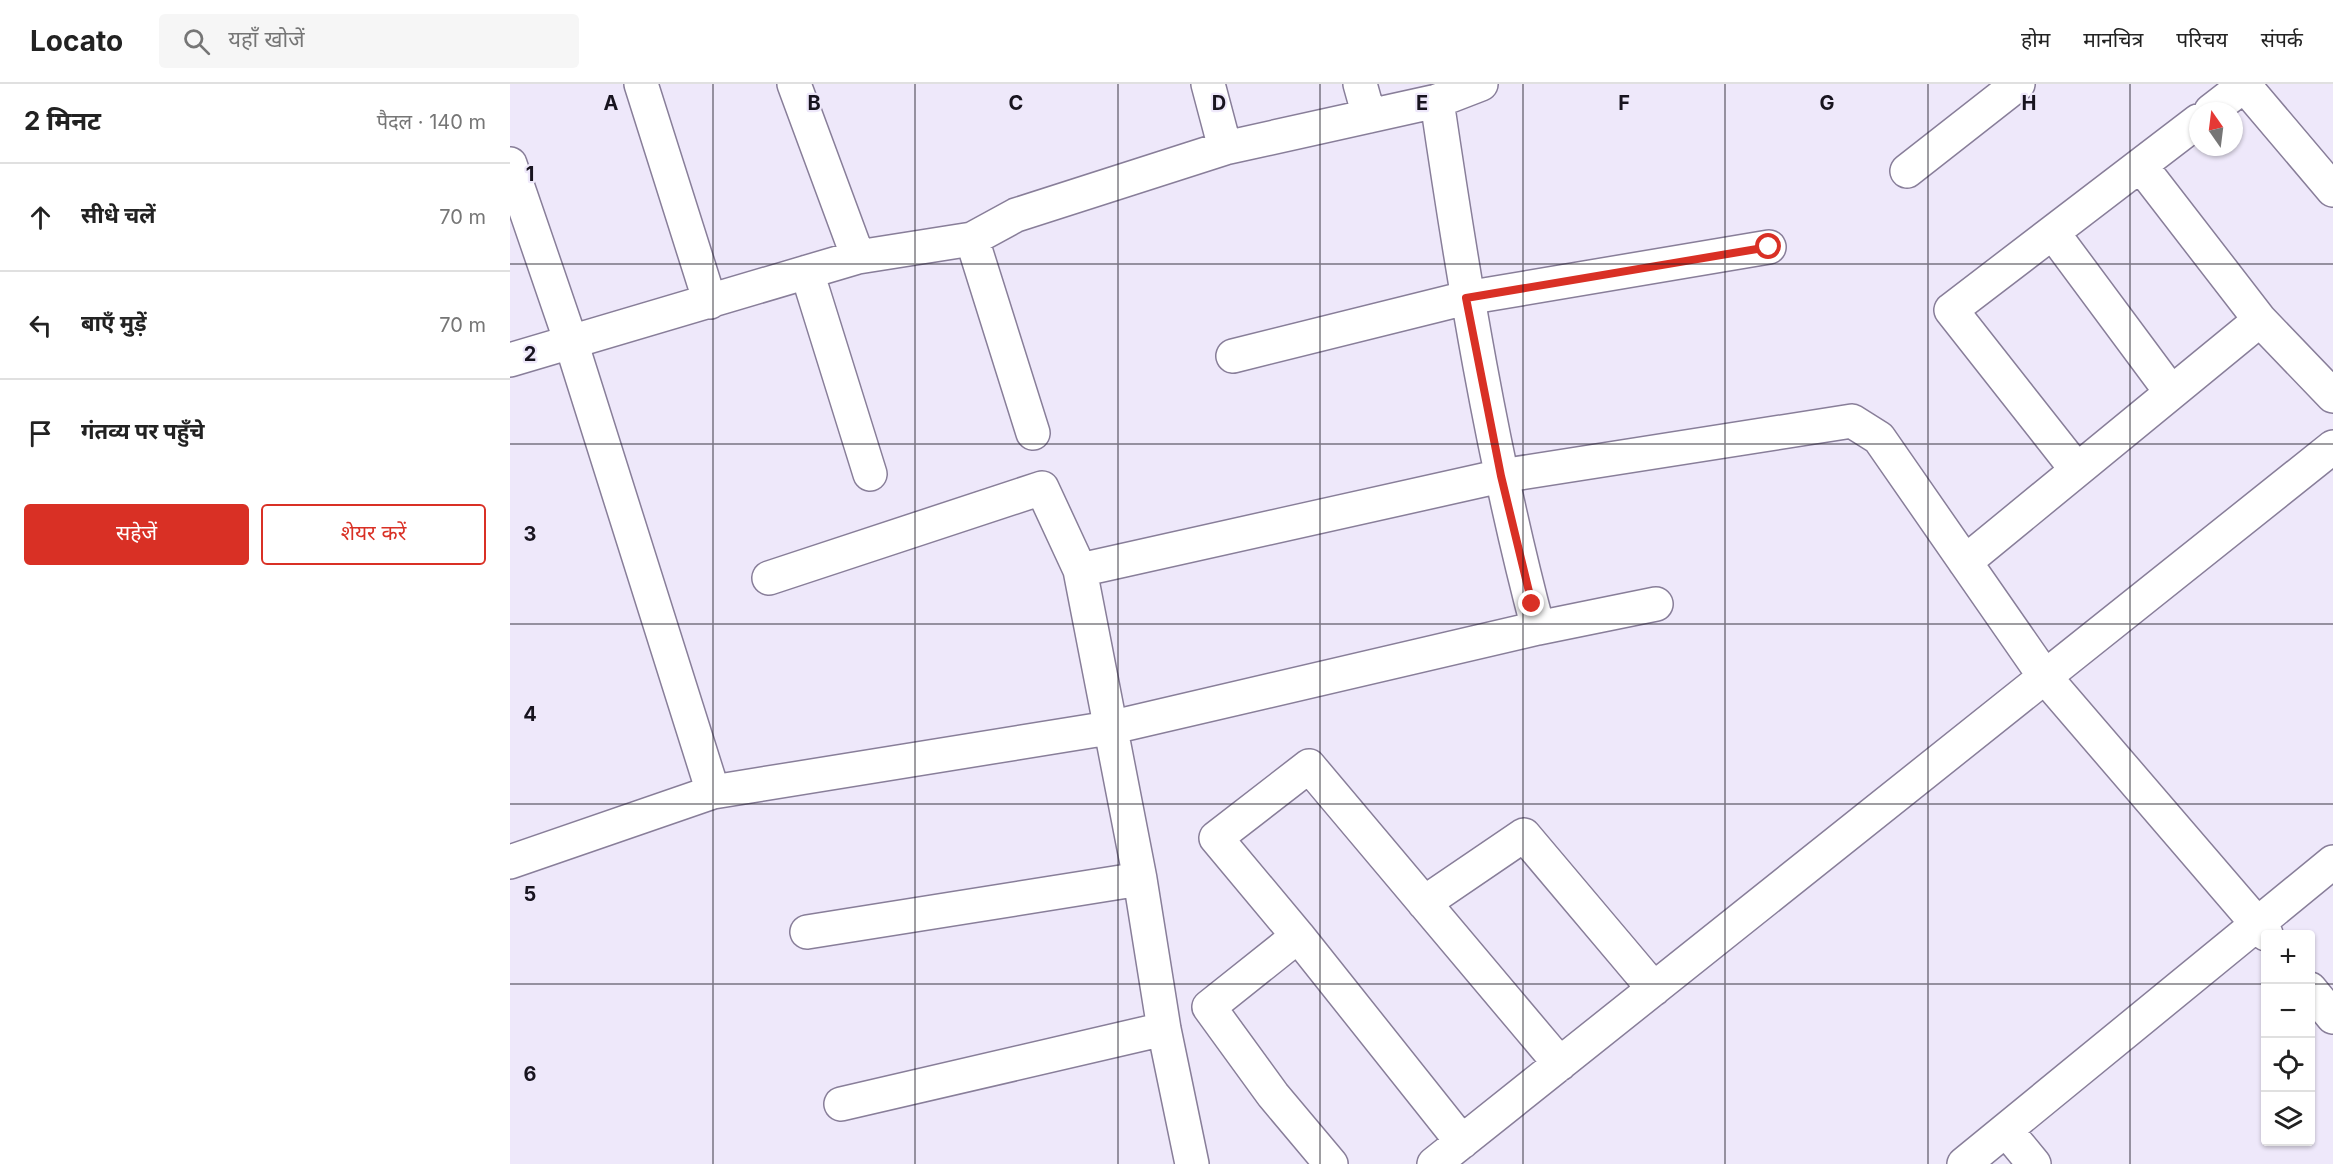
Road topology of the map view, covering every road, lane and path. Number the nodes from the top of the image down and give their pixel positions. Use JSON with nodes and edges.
{"nodes":[{"id":1,"x":641,"y":84,"type":"edge"},
{"id":2,"x":794,"y":84,"type":"edge"},
{"id":3,"x":1208,"y":84,"type":"edge"},
{"id":4,"x":1360,"y":84,"type":"edge"},
{"id":5,"x":1481,"y":84,"type":"edge"},
{"id":6,"x":2018,"y":84,"type":"edge"},
{"id":7,"x":2245,"y":85,"type":"edge"},
{"id":8,"x":1437,"y":101,"type":"junction"},
{"id":9,"x":2223,"y":102,"type":"edge"},
{"id":10,"x":1369,"y":116,"type":"junction"},
{"id":11,"x":2189,"y":128,"type":"edge"},
{"id":12,"x":1225,"y":148,"type":"junction"},
{"id":13,"x":510,"y":164,"type":"edge"},
{"id":14,"x":2141,"y":166,"type":"junction"},
{"id":15,"x":1907,"y":171,"type":"dead end"},
{"id":16,"x":2333,"y":190,"type":"edge"},
{"id":17,"x":2053,"y":233,"type":"junction"},
{"id":18,"x":972,"y":239,"type":"junction"},
{"id":19,"x":1769,"y":247,"type":"dead end"},
{"id":20,"x":858,"y":257,"type":"junction"},
{"id":21,"x":807,"y":273,"type":"junction"},
{"id":22,"x":1466,"y":298,"type":"junction"},
{"id":23,"x":710,"y":302,"type":"junction"},
{"id":24,"x":2260,"y":320,"type":"junction"},
{"id":25,"x":571,"y":342,"type":"junction"},
{"id":26,"x":1233,"y":356,"type":"dead end"},
{"id":27,"x":510,"y":360,"type":"edge"},
{"id":28,"x":2171,"y":392,"type":"junction"},
{"id":29,"x":2333,"y":396,"type":"edge"},
{"id":30,"x":1034,"y":433,"type":"dead end"},
{"id":31,"x":2333,"y":447,"type":"edge"},
{"id":32,"x":2077,"y":470,"type":"junction"},
{"id":33,"x":870,"y":474,"type":"dead end"},
{"id":34,"x":1501,"y":476,"type":"junction"},
{"id":35,"x":1965,"y":562,"type":"junction"},
{"id":36,"x":1080,"y":570,"type":"junction"},
{"id":37,"x":769,"y":578,"type":"dead end"},
{"id":38,"x":1656,"y":604,"type":"dead end"},
{"id":39,"x":1538,"y":628,"type":"junction"},
{"id":40,"x":2045,"y":677,"type":"junction"},
{"id":41,"x":1109,"y":728,"type":"junction"},
{"id":42,"x":713,"y":792,"type":"junction"},
{"id":43,"x":510,"y":862,"type":"edge"},
{"id":44,"x":2333,"y":862,"type":"edge"},
{"id":45,"x":1140,"y":879,"type":"junction"},
{"id":46,"x":1424,"y":903,"type":"junction"},
{"id":47,"x":2262,"y":930,"type":"edge"},
{"id":48,"x":2261,"y":931,"type":"edge"},
{"id":49,"x":807,"y":932,"type":"dead end"},
{"id":50,"x":1298,"y":936,"type":"junction"},
{"id":51,"x":1654,"y":989,"type":"junction"},
{"id":52,"x":2315,"y":995,"type":"edge"},
{"id":53,"x":2333,"y":1017,"type":"edge"},
{"id":54,"x":1164,"y":1029,"type":"junction"},
{"id":55,"x":1560,"y":1064,"type":"junction"},
{"id":56,"x":841,"y":1104,"type":"dead end"},
{"id":57,"x":2006,"y":1130,"type":"junction"},
{"id":58,"x":1462,"y":1142,"type":"junction"},
{"id":59,"x":1192,"y":1164,"type":"edge"},
{"id":60,"x":1330,"y":1164,"type":"edge"},
{"id":61,"x":1434,"y":1164,"type":"edge"},
{"id":62,"x":1964,"y":1164,"type":"edge"},
{"id":63,"x":2034,"y":1164,"type":"edge"}],
"edges":[{"from":1,"to":23,"type":"street"},
{"from":2,"to":20,"type":"street"},
{"from":3,"to":12,"type":"street"},
{"from":4,"to":10,"type":"street"},
{"from":5,"to":8,"type":"street"},
{"from":6,"to":15,"type":"street"},
{"from":7,"to":9,"type":"street"},
{"from":7,"to":16,"type":"street"},
{"from":8,"to":10,"type":"street"},
{"from":8,"to":22,"type":"street"},
{"from":10,"to":12,"type":"street"},
{"from":11,"to":14,"type":"street"},
{"from":12,"to":18,"type":"street"},
{"from":13,"to":25,"type":"street"},
{"from":14,"to":17,"type":"street"},
{"from":14,"to":24,"type":"street"},
{"from":17,"to":28,"type":"street"},
{"from":17,"to":32,"type":"street"},
{"from":18,"to":20,"type":"street"},
{"from":18,"to":30,"type":"street"},
{"from":19,"to":22,"type":"street"},
{"from":20,"to":21,"type":"street"},
{"from":21,"to":23,"type":"street"},
{"from":21,"to":33,"type":"street"},
{"from":22,"to":26,"type":"street"},
{"from":22,"to":34,"type":"street"},
{"from":23,"to":25,"type":"street"},
{"from":24,"to":28,"type":"street"},
{"from":24,"to":29,"type":"street"},
{"from":25,"to":27,"type":"street"},
{"from":25,"to":42,"type":"street"},
{"from":28,"to":32,"type":"street"},
{"from":31,"to":40,"type":"street"},
{"from":32,"to":35,"type":"street"},
{"from":34,"to":35,"type":"street"},
{"from":34,"to":36,"type":"street"},
{"from":34,"to":39,"type":"street"},
{"from":35,"to":40,"type":"street"},
{"from":36,"to":37,"type":"street"},
{"from":36,"to":41,"type":"street"},
{"from":38,"to":39,"type":"street"},
{"from":39,"to":41,"type":"street"},
{"from":40,"to":47,"type":"street"},
{"from":40,"to":51,"type":"street"},
{"from":41,"to":42,"type":"street"},
{"from":41,"to":45,"type":"street"},
{"from":42,"to":43,"type":"street"},
{"from":44,"to":47,"type":"street"},
{"from":45,"to":49,"type":"street"},
{"from":45,"to":54,"type":"street"},
{"from":46,"to":50,"type":"street"},
{"from":46,"to":51,"type":"street"},
{"from":46,"to":55,"type":"street"},
{"from":48,"to":57,"type":"street"},
{"from":50,"to":58,"type":"street"},
{"from":50,"to":60,"type":"street"},
{"from":51,"to":55,"type":"street"},
{"from":52,"to":53,"type":"street"},
{"from":54,"to":56,"type":"street"},
{"from":54,"to":59,"type":"street"},
{"from":55,"to":58,"type":"street"},
{"from":57,"to":62,"type":"street"},
{"from":57,"to":63,"type":"street"},
{"from":58,"to":61,"type":"street"}]}
